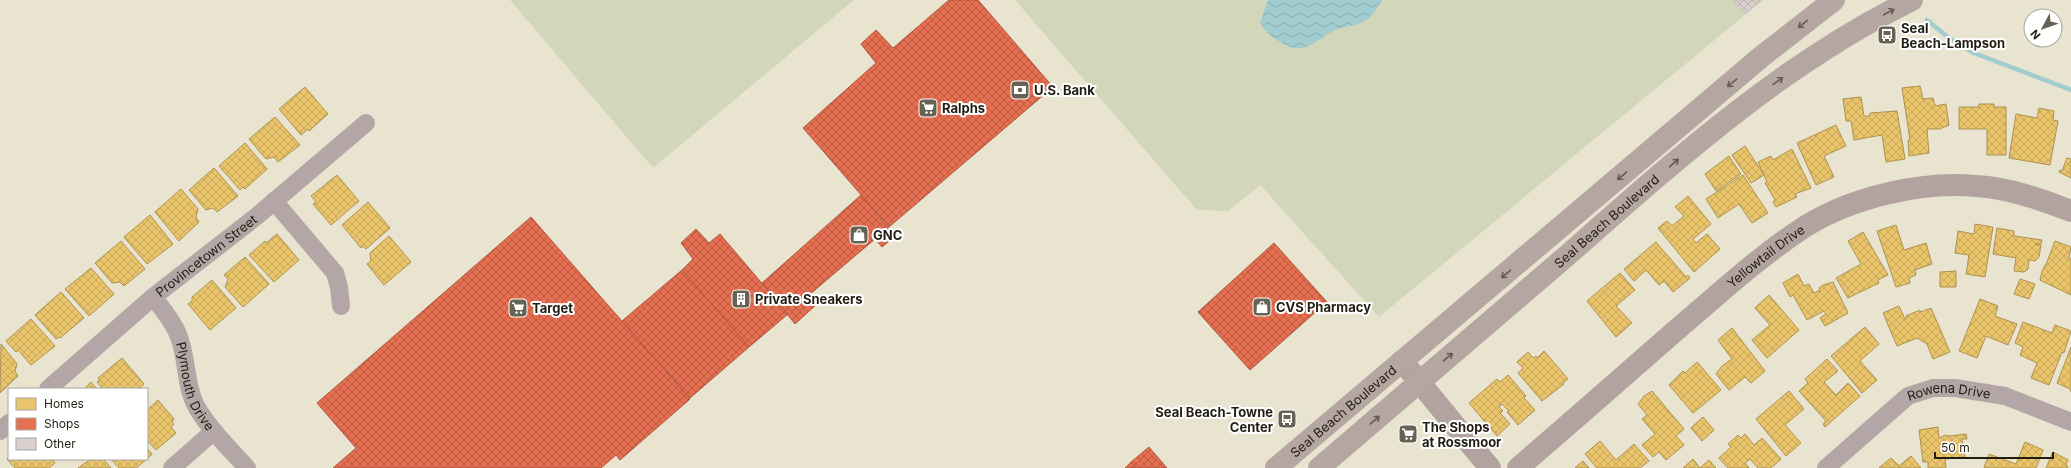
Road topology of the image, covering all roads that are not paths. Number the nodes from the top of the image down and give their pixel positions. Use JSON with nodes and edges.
{"nodes":[{"id":1,"x":1834,"y":0,"type":"edge"},
{"id":2,"x":1908,"y":1,"type":"edge"},
{"id":3,"x":366,"y":123,"type":"dead end"},
{"id":4,"x":274,"y":201,"type":"junction"},
{"id":5,"x":2071,"y":211,"type":"edge"},
{"id":6,"x":153,"y":297,"type":"junction"},
{"id":7,"x":341,"y":306,"type":"dead end"},
{"id":8,"x":1402,"y":361,"type":"junction"},
{"id":9,"x":1418,"y":383,"type":"junction"},
{"id":10,"x":49,"y":388,"type":"edge"},
{"id":11,"x":2071,"y":422,"type":"edge"},
{"id":12,"x":8,"y":424,"type":"edge"},
{"id":13,"x":0,"y":431,"type":"edge"},
{"id":14,"x":214,"y":431,"type":"junction"},
{"id":15,"x":172,"y":468,"type":"edge"},
{"id":16,"x":246,"y":468,"type":"edge"},
{"id":17,"x":1276,"y":468,"type":"edge"},
{"id":18,"x":1319,"y":468,"type":"edge"},
{"id":19,"x":1490,"y":468,"type":"edge"},
{"id":20,"x":1518,"y":468,"type":"edge"},
{"id":21,"x":1826,"y":468,"type":"edge"}],
"edges":[{"from":1,"to":8,"type":"main road","name":"Seal Beach Boulevard","one_way":true},
{"from":9,"to":2,"type":"main road","name":"Seal Beach Boulevard","one_way":true},
{"from":3,"to":4,"type":"street","name":"Provincetown Street"},
{"from":4,"to":6,"type":"street","name":"Provincetown Street"},
{"from":4,"to":7,"type":"street"},
{"from":5,"to":20,"type":"street","name":"Yellowtail Drive"},
{"from":6,"to":10,"type":"street","name":"Provincetown Street"},
{"from":6,"to":14,"type":"street","name":"Plymouth Drive"},
{"from":8,"to":9,"type":"street"},
{"from":8,"to":17,"type":"main road","name":"Seal Beach Boulevard"},
{"from":18,"to":9,"type":"main road","name":"Seal Beach Boulevard","one_way":true},
{"from":9,"to":19,"type":"street"},
{"from":11,"to":21,"type":"street","name":"Rowena Drive"},
{"from":12,"to":13,"type":"street"},
{"from":14,"to":15,"type":"street"},
{"from":14,"to":16,"type":"street","name":"Plymouth Drive"}]}
